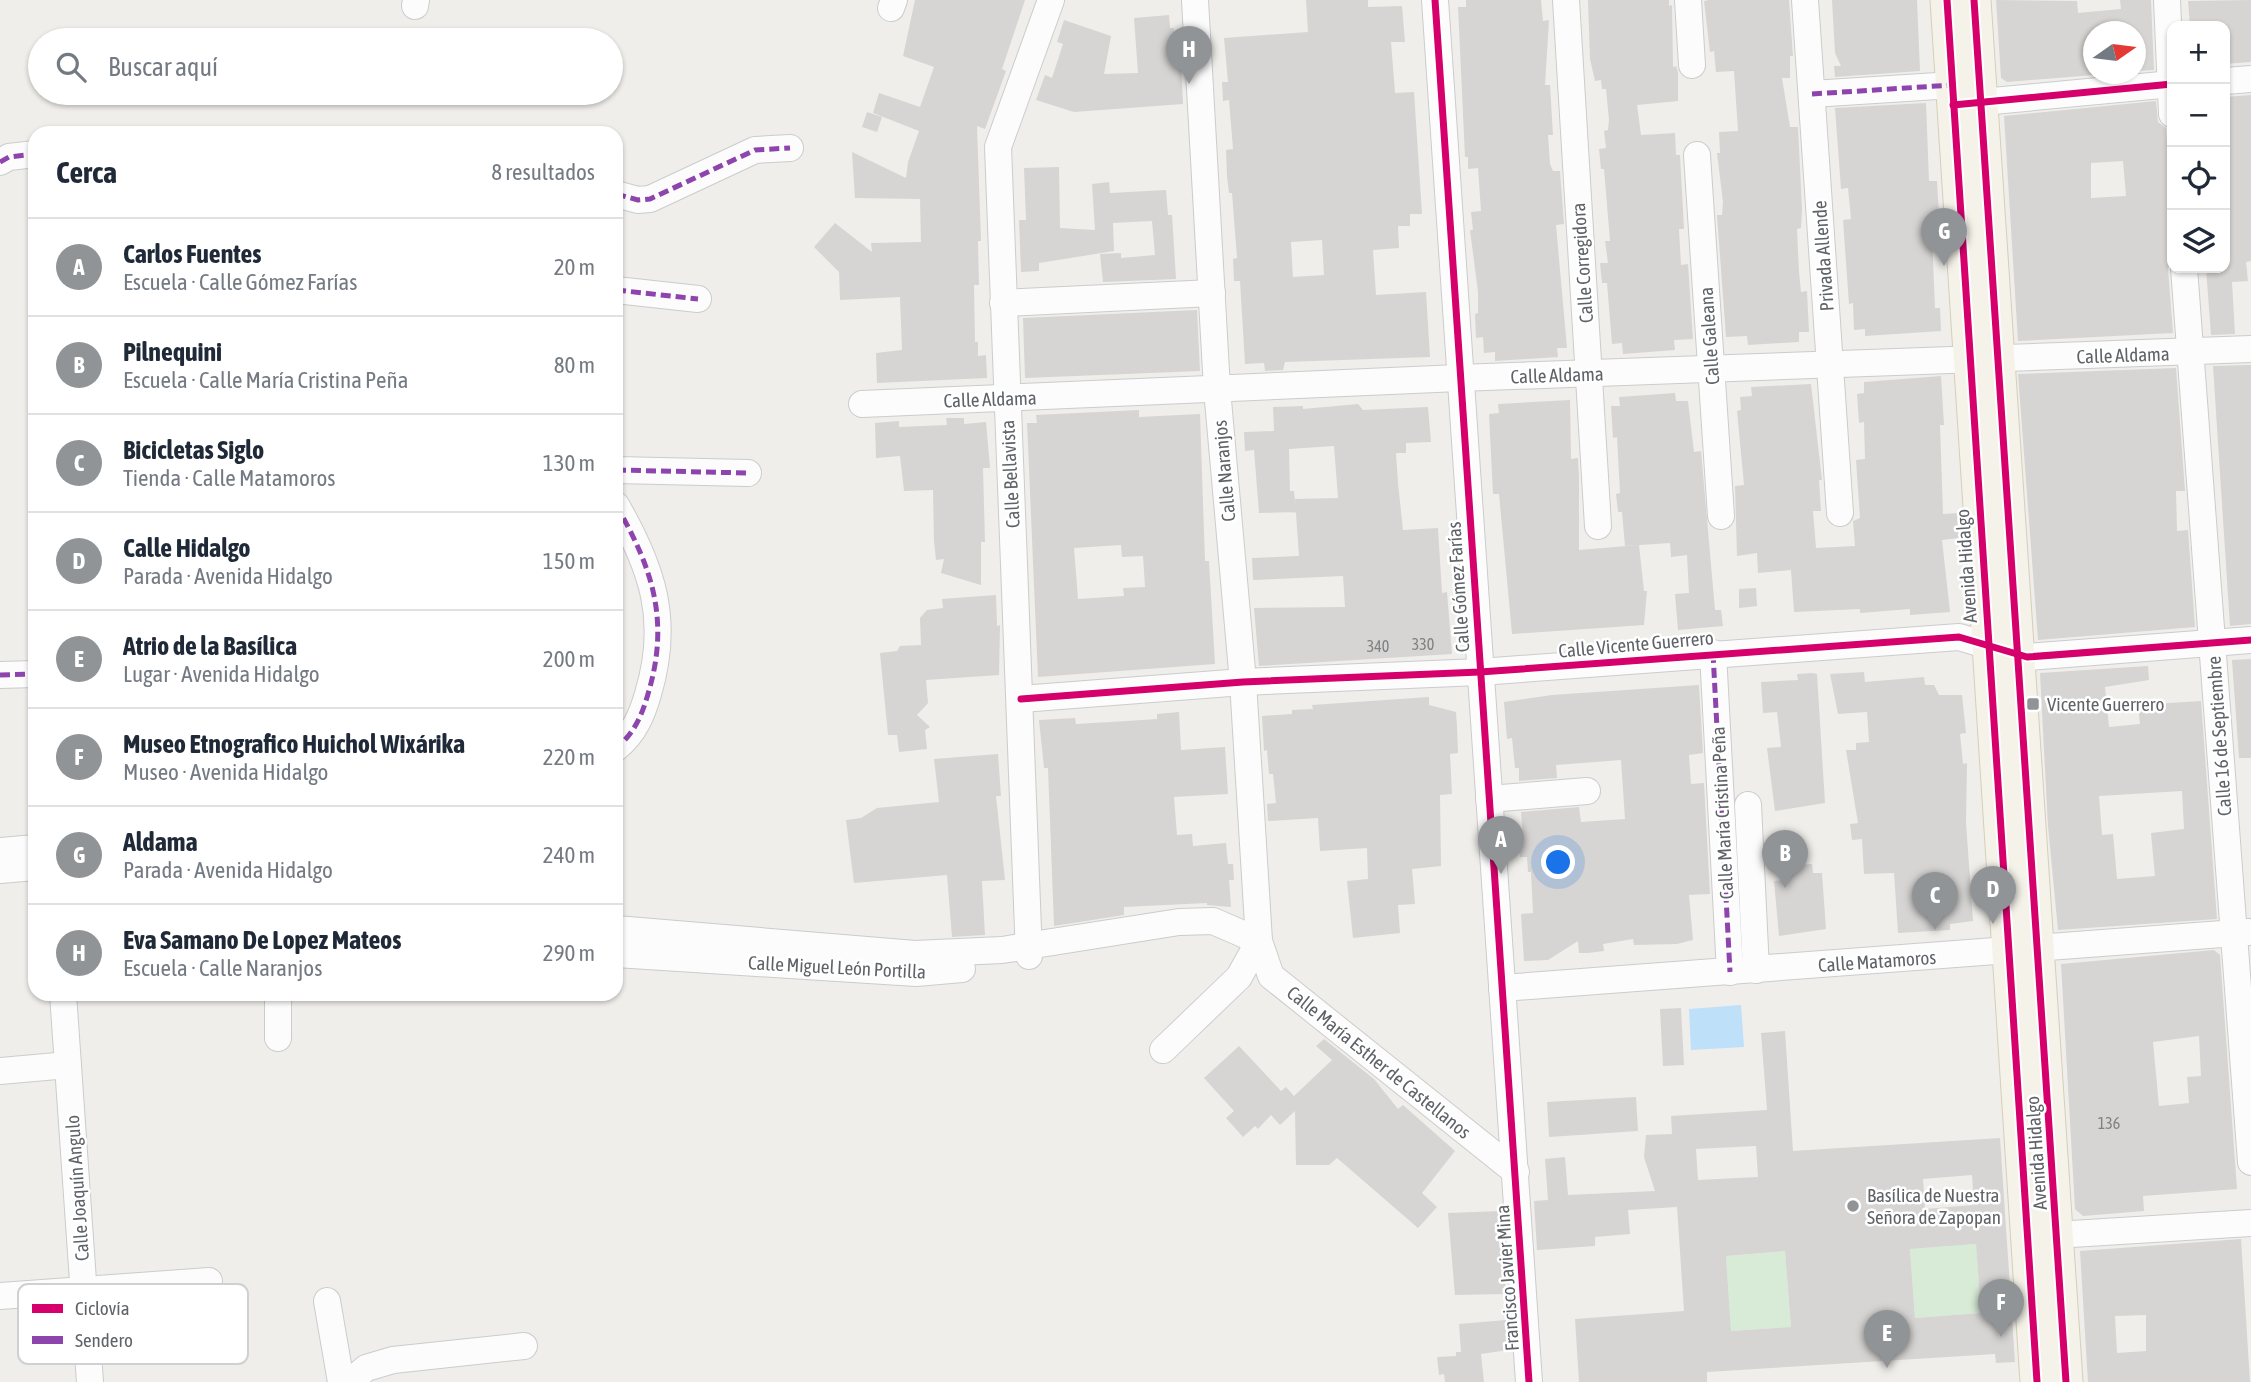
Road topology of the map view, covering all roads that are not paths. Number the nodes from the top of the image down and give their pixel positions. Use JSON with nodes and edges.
{"nodes":[{"id":1,"x":1051,"y":0,"type":"edge"},
{"id":2,"x":1195,"y":0,"type":"edge"},
{"id":3,"x":1435,"y":0,"type":"edge"},
{"id":4,"x":1566,"y":0,"type":"edge"},
{"id":5,"x":1688,"y":0,"type":"edge"},
{"id":6,"x":1805,"y":0,"type":"edge"},
{"id":7,"x":1947,"y":0,"type":"edge"},
{"id":8,"x":1974,"y":0,"type":"edge"},
{"id":9,"x":2167,"y":0,"type":"edge"},
{"id":10,"x":2168,"y":21,"type":"edge"},
{"id":11,"x":1692,"y":65,"type":"dead end"},
{"id":12,"x":2251,"y":79,"type":"edge"},
{"id":13,"x":2230,"y":80,"type":"edge"},
{"id":14,"x":2167,"y":84,"type":"edge"},
{"id":15,"x":1812,"y":94,"type":"junction"},
{"id":16,"x":1962,"y":98,"type":"junction"},
{"id":17,"x":790,"y":148,"type":"dead end"},
{"id":18,"x":28,"y":155,"type":"edge"},
{"id":19,"x":1697,"y":155,"type":"dead end"},
{"id":20,"x":0,"y":162,"type":"edge"},
{"id":21,"x":623,"y":196,"type":"edge"},
{"id":22,"x":2184,"y":273,"type":"edge"},
{"id":23,"x":623,"y":291,"type":"edge"},
{"id":24,"x":1212,"y":293,"type":"junction"},
{"id":25,"x":698,"y":299,"type":"dead end"},
{"id":26,"x":1003,"y":303,"type":"junction"},
{"id":27,"x":2251,"y":349,"type":"edge"},
{"id":28,"x":2190,"y":352,"type":"junction"},
{"id":29,"x":1982,"y":360,"type":"junction"},
{"id":30,"x":1830,"y":364,"type":"junction"},
{"id":31,"x":1711,"y":369,"type":"junction"},
{"id":32,"x":1589,"y":374,"type":"junction"},
{"id":33,"x":1459,"y":377,"type":"junction"},
{"id":34,"x":1217,"y":389,"type":"junction"},
{"id":35,"x":1006,"y":398,"type":"junction"},
{"id":36,"x":862,"y":404,"type":"dead end"},
{"id":37,"x":623,"y":470,"type":"edge"},
{"id":38,"x":748,"y":473,"type":"dead end"},
{"id":39,"x":1840,"y":513,"type":"dead end"},
{"id":40,"x":1721,"y":516,"type":"dead end"},
{"id":41,"x":623,"y":518,"type":"edge"},
{"id":42,"x":1598,"y":526,"type":"dead end"},
{"id":43,"x":2251,"y":640,"type":"edge"},
{"id":44,"x":2212,"y":642,"type":"junction"},
{"id":45,"x":2002,"y":650,"type":"junction"},
{"id":46,"x":1713,"y":653,"type":"junction"},
{"id":47,"x":1480,"y":672,"type":"junction"},
{"id":48,"x":28,"y":674,"type":"edge"},
{"id":49,"x":0,"y":675,"type":"edge"},
{"id":50,"x":1243,"y":682,"type":"junction"},
{"id":51,"x":1021,"y":699,"type":"junction"},
{"id":52,"x":623,"y":740,"type":"edge"},
{"id":53,"x":1587,"y":791,"type":"dead end"},
{"id":54,"x":1489,"y":799,"type":"junction"},
{"id":55,"x":1748,"y":805,"type":"dead end"},
{"id":56,"x":28,"y":849,"type":"edge"},
{"id":57,"x":0,"y":851,"type":"edge"},
{"id":58,"x":28,"y":868,"type":"edge"},
{"id":59,"x":0,"y":870,"type":"edge"},
{"id":60,"x":2242,"y":932,"type":"edge"},
{"id":61,"x":1259,"y":941,"type":"junction"},
{"id":62,"x":623,"y":943,"type":"edge"},
{"id":63,"x":1037,"y":948,"type":"junction"},
{"id":64,"x":2022,"y":950,"type":"junction"},
{"id":65,"x":1743,"y":971,"type":"junction"},
{"id":66,"x":1502,"y":988,"type":"junction"},
{"id":67,"x":63,"y":1001,"type":"edge"},
{"id":68,"x":278,"y":1001,"type":"edge"},
{"id":69,"x":278,"y":1038,"type":"dead end"},
{"id":70,"x":1163,"y":1050,"type":"dead end"},
{"id":71,"x":68,"y":1065,"type":"junction"},
{"id":72,"x":0,"y":1071,"type":"edge"},
{"id":73,"x":2251,"y":1162,"type":"edge"},
{"id":74,"x":1516,"y":1172,"type":"junction"},
{"id":75,"x":2251,"y":1223,"type":"edge"},
{"id":76,"x":2042,"y":1236,"type":"junction"},
{"id":77,"x":209,"y":1281,"type":"dead end"},
{"id":78,"x":83,"y":1284,"type":"edge"},
{"id":79,"x":167,"y":1284,"type":"edge"},
{"id":80,"x":18,"y":1295,"type":"edge"},
{"id":81,"x":0,"y":1296,"type":"edge"},
{"id":82,"x":327,"y":1301,"type":"dead end"},
{"id":83,"x":524,"y":1346,"type":"dead end"},
{"id":84,"x":89,"y":1364,"type":"edge"},
{"id":85,"x":90,"y":1382,"type":"edge"},
{"id":86,"x":341,"y":1382,"type":"edge"},
{"id":87,"x":350,"y":1382,"type":"edge"},
{"id":88,"x":1529,"y":1382,"type":"edge"},
{"id":89,"x":2037,"y":1382,"type":"edge"},
{"id":90,"x":2067,"y":1382,"type":"edge"}],
"edges":[{"from":1,"to":26,"type":"street","name":"Calle Bellavista"},
{"from":2,"to":24,"type":"street","name":"Calle Naranjos"},
{"from":3,"to":33,"type":"street","name":"Calle Gómez Farías"},
{"from":4,"to":32,"type":"street","name":"Calle Corregidora"},
{"from":5,"to":11,"type":"street"},
{"from":6,"to":15,"type":"street","name":"Privada Allende"},
{"from":7,"to":16,"type":"main road","name":"Avenida Hidalgo"},
{"from":8,"to":16,"type":"main road","name":"Avenida Hidalgo"},
{"from":9,"to":10,"type":"street"},
{"from":12,"to":13,"type":"street"},
{"from":14,"to":16,"type":"street"},
{"from":15,"to":16,"type":"street"},
{"from":15,"to":30,"type":"street","name":"Privada Allende"},
{"from":16,"to":29,"type":"main road","name":"Avenida Hidalgo"},
{"from":17,"to":21,"type":"street"},
{"from":18,"to":20,"type":"street"},
{"from":19,"to":31,"type":"street","name":"Calle Galeana"},
{"from":22,"to":28,"type":"street","name":"Calle 16 de Septiembre"},
{"from":23,"to":25,"type":"street"},
{"from":24,"to":26,"type":"street"},
{"from":24,"to":34,"type":"street","name":"Calle Naranjos"},
{"from":26,"to":35,"type":"street","name":"Calle Bellavista"},
{"from":27,"to":28,"type":"street","name":"Calle Aldama"},
{"from":28,"to":29,"type":"street","name":"Calle Aldama"},
{"from":28,"to":44,"type":"street","name":"Calle 16 de Septiembre"},
{"from":29,"to":30,"type":"street","name":"Calle Aldama"},
{"from":29,"to":45,"type":"main road","name":"Avenida Hidalgo"},
{"from":30,"to":31,"type":"street","name":"Calle Aldama"},
{"from":30,"to":39,"type":"street","name":"Privada Allende"},
{"from":31,"to":32,"type":"street","name":"Calle Aldama"},
{"from":31,"to":40,"type":"street","name":"Calle Galeana"},
{"from":32,"to":33,"type":"street","name":"Calle Aldama"},
{"from":32,"to":42,"type":"street","name":"Calle Corregidora"},
{"from":33,"to":34,"type":"street","name":"Calle Aldama"},
{"from":33,"to":47,"type":"street","name":"Calle Gómez Farías"},
{"from":34,"to":35,"type":"street","name":"Calle Aldama"},
{"from":34,"to":50,"type":"street","name":"Calle Naranjos"},
{"from":35,"to":36,"type":"street","name":"Calle Aldama"},
{"from":35,"to":51,"type":"street","name":"Calle Bellavista"},
{"from":37,"to":38,"type":"street"},
{"from":41,"to":52,"type":"street"},
{"from":43,"to":44,"type":"street","name":"Calle Vicente Guerrero"},
{"from":44,"to":45,"type":"street","name":"Calle Vicente Guerrero"},
{"from":44,"to":60,"type":"street","name":"Calle 16 de Septiembre"},
{"from":45,"to":46,"type":"street","name":"Calle Vicente Guerrero"},
{"from":45,"to":64,"type":"main road","name":"Avenida Hidalgo"},
{"from":46,"to":47,"type":"street","name":"Calle Vicente Guerrero"},
{"from":46,"to":65,"type":"street","name":"Calle María Cristina Peña"},
{"from":47,"to":50,"type":"street","name":"Calle Vicente Guerrero"},
{"from":47,"to":54,"type":"street","name":"Calle Gómez Farías"},
{"from":48,"to":49,"type":"street"},
{"from":50,"to":51,"type":"street","name":"Calle Vicente Guerrero"},
{"from":50,"to":61,"type":"street","name":"Calle Naranjos"},
{"from":51,"to":63,"type":"street","name":"Calle Bellavista"},
{"from":53,"to":54,"type":"street"},
{"from":54,"to":66,"type":"street","name":"Calle Gómez Farías"},
{"from":55,"to":65,"type":"street"},
{"from":56,"to":57,"type":"street"},
{"from":58,"to":59,"type":"street"},
{"from":60,"to":64,"type":"street","name":"Calle Matamoros"},
{"from":60,"to":73,"type":"street","name":"Calle 16 de Septiembre"},
{"from":61,"to":63,"type":"street","name":"Calle Miguel León Portilla"},
{"from":61,"to":70,"type":"street"},
{"from":61,"to":74,"type":"street","name":"Calle María Esther de Castellanos"},
{"from":62,"to":63,"type":"street","name":"Calle Miguel León Portilla"},
{"from":64,"to":65,"type":"street","name":"Calle Matamoros"},
{"from":64,"to":76,"type":"main road","name":"Avenida Hidalgo"},
{"from":65,"to":66,"type":"street","name":"Calle Matamoros"},
{"from":66,"to":74,"type":"street","name":"Calle Gómez Farías"},
{"from":67,"to":71,"type":"street","name":"Calle Joaquín Angulo"},
{"from":68,"to":69,"type":"street"},
{"from":71,"to":72,"type":"street"},
{"from":71,"to":78,"type":"street","name":"Calle Joaquín Angulo"},
{"from":74,"to":88,"type":"street","name":"Francisco Javier Mina"},
{"from":75,"to":76,"type":"street"},
{"from":76,"to":89,"type":"main road","name":"Avenida Hidalgo"},
{"from":76,"to":90,"type":"main road","name":"Avenida Hidalgo"},
{"from":77,"to":79,"type":"street"},
{"from":80,"to":81,"type":"street"},
{"from":82,"to":86,"type":"street"},
{"from":83,"to":87,"type":"street"},
{"from":84,"to":85,"type":"street","name":"Calle Joaquín Angulo"}]}
